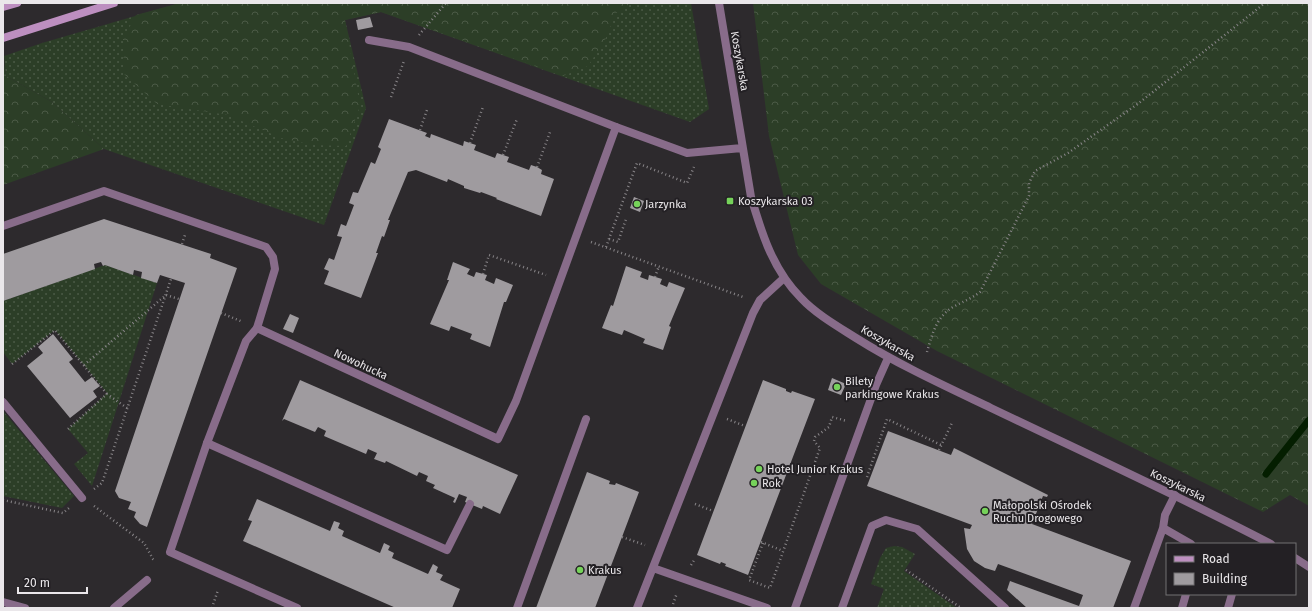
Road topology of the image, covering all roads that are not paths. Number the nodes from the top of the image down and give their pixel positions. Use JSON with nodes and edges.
{"nodes":[{"id":1,"x":17,"y":3,"type":"edge"},
{"id":2,"x":114,"y":3,"type":"edge"},
{"id":3,"x":719,"y":3,"type":"edge"},
{"id":4,"x":3,"y":7,"type":"edge"},
{"id":5,"x":3,"y":38,"type":"edge"},
{"id":6,"x":369,"y":40,"type":"dead end"},
{"id":7,"x":616,"y":127,"type":"junction"},
{"id":8,"x":742,"y":148,"type":"junction"},
{"id":9,"x":3,"y":226,"type":"edge"},
{"id":10,"x":784,"y":278,"type":"junction"},
{"id":11,"x":258,"y":328,"type":"junction"},
{"id":12,"x":888,"y":358,"type":"junction"},
{"id":13,"x":3,"y":402,"type":"edge"},
{"id":14,"x":586,"y":419,"type":"dead end"},
{"id":15,"x":207,"y":443,"type":"junction"},
{"id":16,"x":1175,"y":495,"type":"junction"},
{"id":17,"x":82,"y":498,"type":"road end"},
{"id":18,"x":470,"y":504,"type":"dead end"},
{"id":19,"x":1163,"y":528,"type":"junction"},
{"id":20,"x":1189,"y":543,"type":"edge"},
{"id":21,"x":1270,"y":543,"type":"edge"},
{"id":22,"x":1296,"y":559,"type":"edge"},
{"id":23,"x":1309,"y":567,"type":"edge"},
{"id":24,"x":653,"y":568,"type":"junction"},
{"id":25,"x":147,"y":580,"type":"dead end"},
{"id":26,"x":1186,"y":595,"type":"edge"},
{"id":27,"x":1232,"y":595,"type":"edge"},
{"id":28,"x":3,"y":602,"type":"edge"},
{"id":29,"x":24,"y":608,"type":"edge"},
{"id":30,"x":114,"y":608,"type":"edge"},
{"id":31,"x":297,"y":608,"type":"edge"},
{"id":32,"x":517,"y":608,"type":"edge"},
{"id":33,"x":637,"y":608,"type":"edge"},
{"id":34,"x":767,"y":608,"type":"edge"},
{"id":35,"x":795,"y":608,"type":"edge"},
{"id":36,"x":842,"y":608,"type":"edge"},
{"id":37,"x":1005,"y":608,"type":"edge"},
{"id":38,"x":1134,"y":608,"type":"edge"},
{"id":39,"x":1182,"y":608,"type":"edge"},
{"id":40,"x":1228,"y":608,"type":"edge"}],
"edges":[{"from":1,"to":4,"type":"main road"},
{"from":2,"to":5,"type":"main road"},
{"from":3,"to":8,"type":"street","name":"Koszykarska"},
{"from":6,"to":7,"type":"street"},
{"from":7,"to":8,"type":"street"},
{"from":7,"to":11,"type":"street","name":"Nowohucka"},
{"from":8,"to":10,"type":"street","name":"Koszykarska"},
{"from":9,"to":11,"type":"street"},
{"from":10,"to":12,"type":"street","name":"Koszykarska"},
{"from":10,"to":24,"type":"street"},
{"from":11,"to":15,"type":"street"},
{"from":12,"to":16,"type":"street","name":"Koszykarska"},
{"from":12,"to":35,"type":"street"},
{"from":13,"to":17,"type":"street"},
{"from":14,"to":32,"type":"street"},
{"from":15,"to":18,"type":"street"},
{"from":15,"to":31,"type":"street"},
{"from":16,"to":19,"type":"street"},
{"from":16,"to":21,"type":"street","name":"Koszykarska"},
{"from":19,"to":20,"type":"street"},
{"from":19,"to":38,"type":"street"},
{"from":22,"to":23,"type":"street"},
{"from":24,"to":33,"type":"street"},
{"from":24,"to":34,"type":"street"},
{"from":25,"to":30,"type":"street"},
{"from":26,"to":39,"type":"street"},
{"from":27,"to":40,"type":"street"},
{"from":28,"to":29,"type":"street"},
{"from":36,"to":37,"type":"street"}]}
